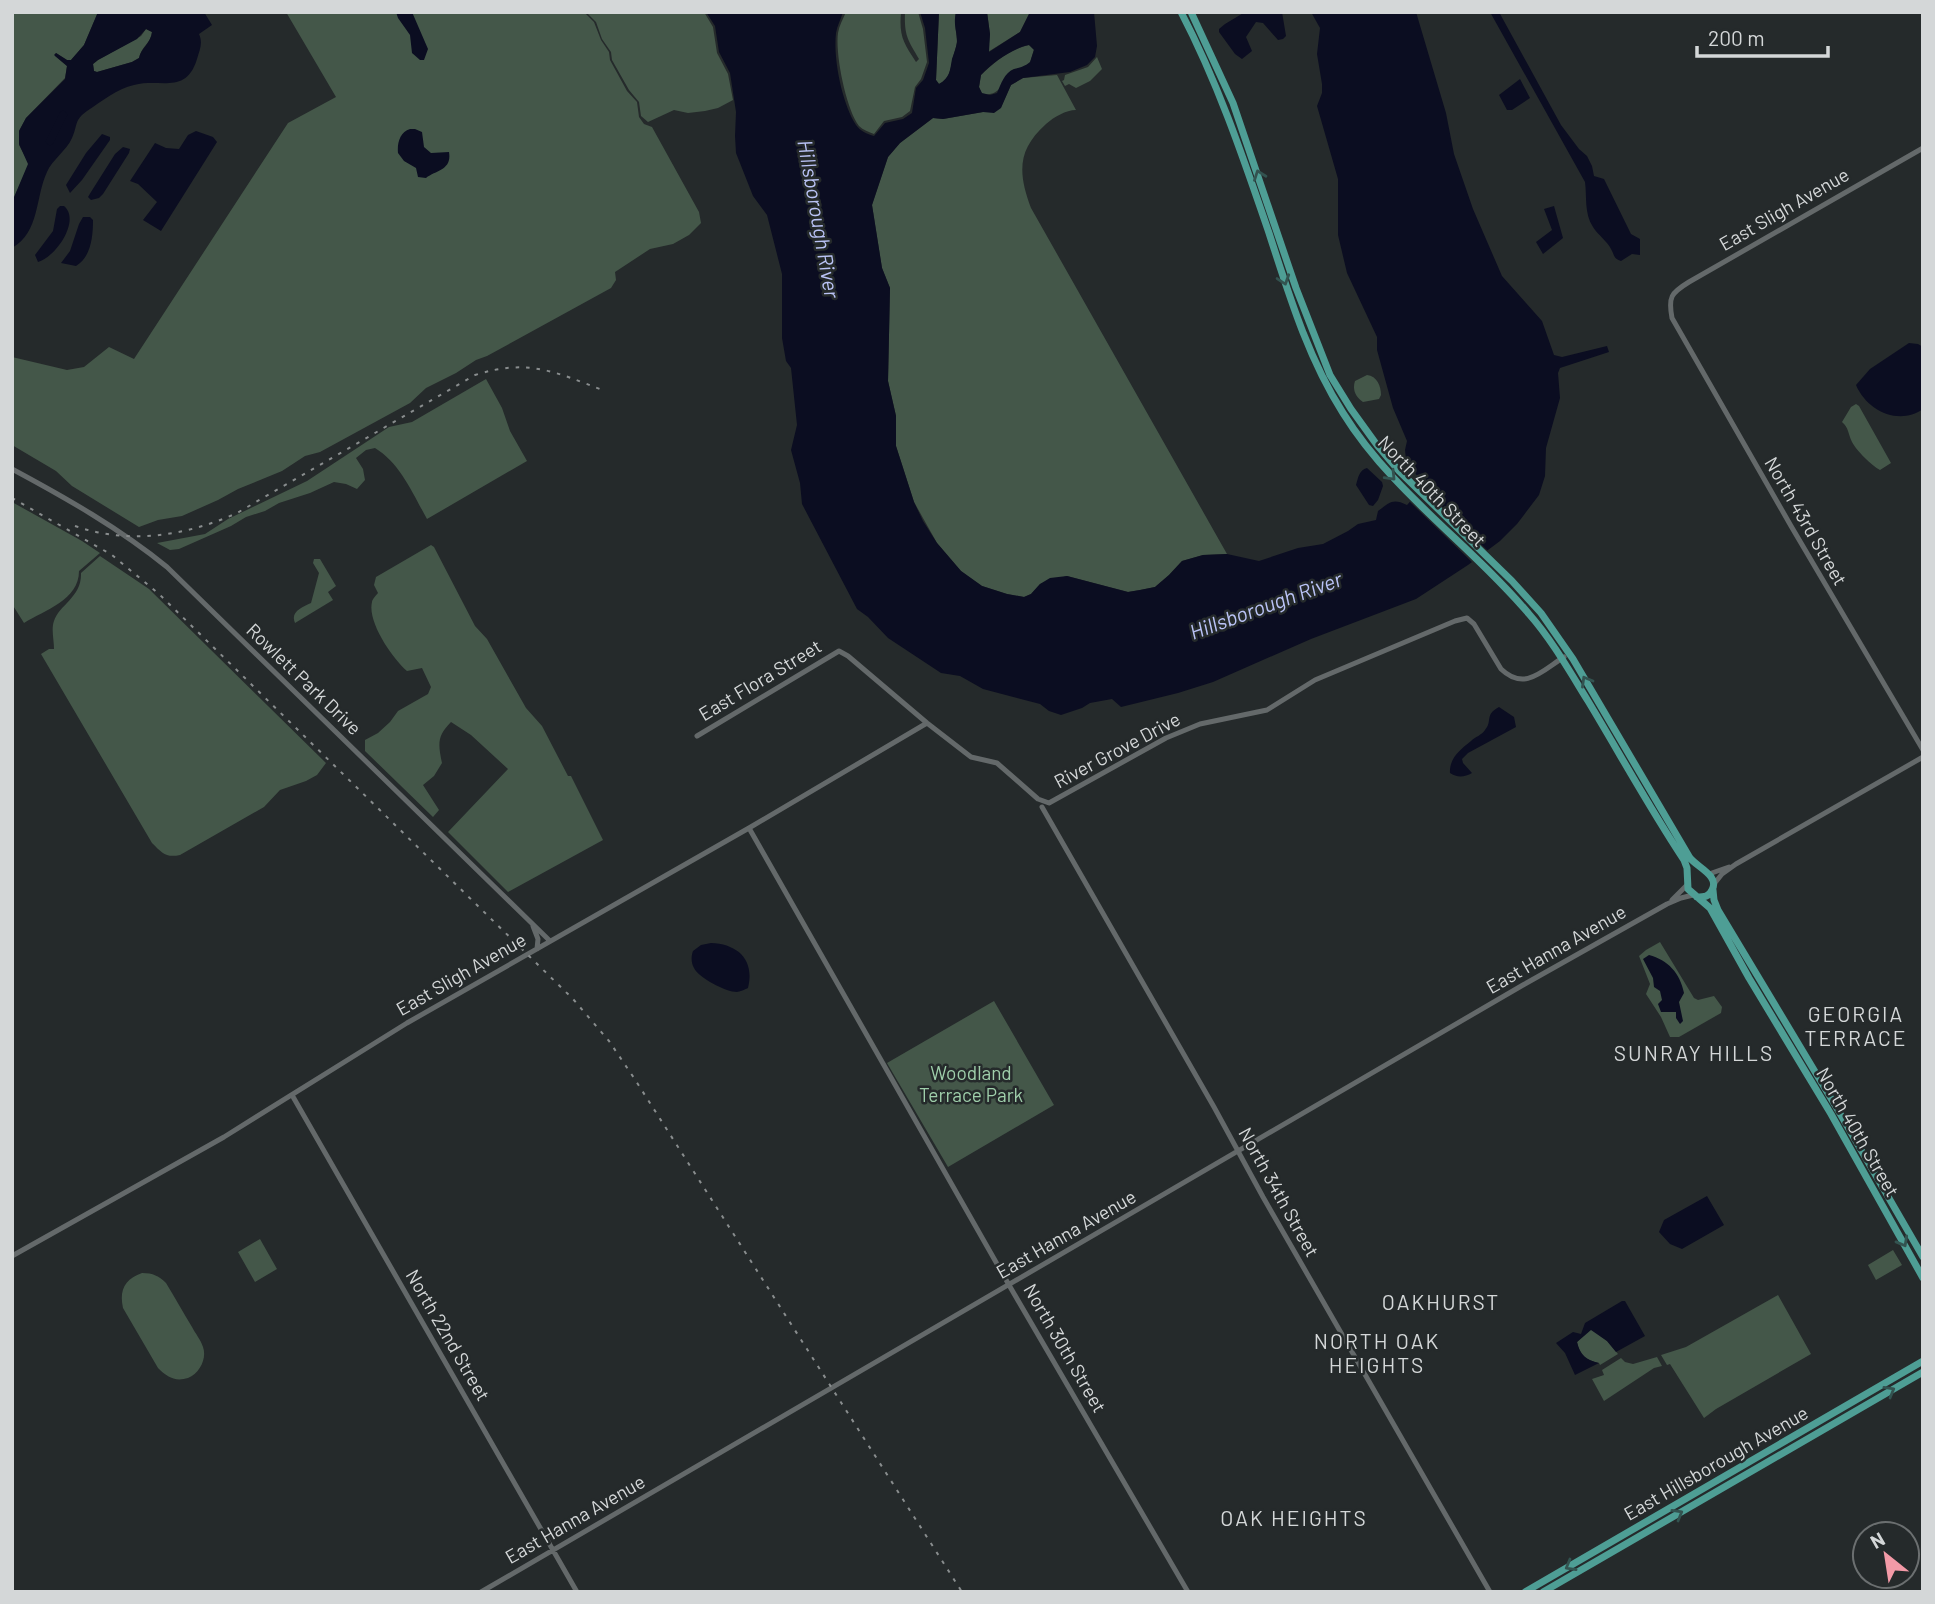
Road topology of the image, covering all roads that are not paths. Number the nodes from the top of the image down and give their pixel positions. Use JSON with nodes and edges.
{"nodes":[{"id":1,"x":1181,"y":12,"type":"edge"},
{"id":2,"x":1191,"y":12,"type":"edge"},
{"id":3,"x":1923,"y":148,"type":"edge"},
{"id":4,"x":1669,"y":304,"type":"joint"},
{"id":5,"x":12,"y":469,"type":"edge"},
{"id":6,"x":1415,"y":493,"type":"junction"},
{"id":7,"x":839,"y":652,"type":"joint"},
{"id":8,"x":1570,"y":654,"type":"junction"},
{"id":9,"x":1562,"y":659,"type":"junction"},
{"id":10,"x":927,"y":723,"type":"junction"},
{"id":11,"x":697,"y":736,"type":"dead end"},
{"id":12,"x":1923,"y":750,"type":"edge"},
{"id":13,"x":1923,"y":757,"type":"edge"},
{"id":14,"x":1644,"y":795,"type":"junction"},
{"id":15,"x":1042,"y":807,"type":"dead end"},
{"id":16,"x":1662,"y":809,"type":"junction"},
{"id":17,"x":749,"y":828,"type":"junction"},
{"id":18,"x":1736,"y":864,"type":"junction"},
{"id":19,"x":1708,"y":873,"type":"junction"},
{"id":20,"x":1688,"y":883,"type":"junction"},
{"id":21,"x":1714,"y":887,"type":"junction"},
{"id":22,"x":1695,"y":896,"type":"junction"},
{"id":23,"x":1667,"y":904,"type":"junction"},
{"id":24,"x":532,"y":923,"type":"junction"},
{"id":25,"x":550,"y":941,"type":"junction"},
{"id":26,"x":537,"y":949,"type":"junction"},
{"id":27,"x":292,"y":1095,"type":"junction"},
{"id":28,"x":1238,"y":1151,"type":"junction"},
{"id":29,"x":12,"y":1256,"type":"edge"},
{"id":30,"x":1923,"y":1257,"type":"edge"},
{"id":31,"x":1923,"y":1278,"type":"edge"},
{"id":32,"x":1009,"y":1285,"type":"junction"},
{"id":33,"x":1923,"y":1361,"type":"edge"},
{"id":34,"x":1923,"y":1372,"type":"edge"},
{"id":35,"x":1859,"y":1398,"type":"junction"},
{"id":36,"x":1848,"y":1415,"type":"junction"},
{"id":37,"x":1801,"y":1433,"type":"junction"},
{"id":38,"x":1797,"y":1444,"type":"junction"},
{"id":39,"x":1746,"y":1464,"type":"junction"},
{"id":40,"x":1727,"y":1474,"type":"junction"},
{"id":41,"x":1732,"y":1483,"type":"junction"},
{"id":42,"x":1715,"y":1493,"type":"junction"},
{"id":43,"x":553,"y":1550,"type":"junction"},
{"id":44,"x":481,"y":1592,"type":"edge"},
{"id":45,"x":577,"y":1592,"type":"edge"},
{"id":46,"x":1188,"y":1592,"type":"edge"},
{"id":47,"x":1490,"y":1592,"type":"edge"},
{"id":48,"x":1525,"y":1592,"type":"edge"},
{"id":49,"x":1544,"y":1592,"type":"edge"}],
"edges":[{"from":1,"to":6,"type":"main road","name":"North 40th Street","one_way":true},
{"from":6,"to":2,"type":"main road","name":"North 40th Street","one_way":true},
{"from":3,"to":4,"type":"street","name":"East Sligh Avenue"},
{"from":4,"to":12,"type":"street","name":"North 43rd Street"},
{"from":5,"to":24,"type":"street","name":"Rowlett Park Drive"},
{"from":6,"to":8,"type":"main road","name":"North 40th Street"},
{"from":6,"to":9,"type":"main road","name":"North 40th Street"},
{"from":7,"to":10,"type":"street","name":"River Grove Drive"},
{"from":7,"to":11,"type":"street","name":"East Flora Street"},
{"from":8,"to":9,"type":"street","name":"River Grove Drive"},
{"from":16,"to":8,"type":"main road","name":"North 40th Street","one_way":true},
{"from":9,"to":10,"type":"street","name":"River Grove Drive"},
{"from":9,"to":14,"type":"main road","name":"North 40th Street"},
{"from":10,"to":17,"type":"street","name":"East Sligh Avenue"},
{"from":13,"to":18,"type":"street"},
{"from":14,"to":16,"type":"main road"},
{"from":14,"to":20,"type":"main road","name":"North 40th Street"},
{"from":15,"to":28,"type":"street","name":"North 34th Street"},
{"from":16,"to":19,"type":"main road","name":"North 40th Street"},
{"from":17,"to":25,"type":"street","name":"East Sligh Avenue"},
{"from":17,"to":32,"type":"street","name":"North 30th Street"},
{"from":18,"to":19,"type":"street"},
{"from":18,"to":21,"type":"street"},
{"from":19,"to":20,"type":"main road"},
{"from":19,"to":21,"type":"main road"},
{"from":20,"to":22,"type":"main road"},
{"from":20,"to":23,"type":"street","name":"East Hanna Avenue"},
{"from":21,"to":22,"type":"main road"},
{"from":21,"to":30,"type":"main road","name":"North 40th Street"},
{"from":22,"to":23,"type":"street","name":"East Hanna Avenue"},
{"from":22,"to":31,"type":"main road","name":"North 40th Street","one_way":true},
{"from":23,"to":28,"type":"street","name":"East Hanna Avenue"},
{"from":24,"to":25,"type":"street","name":"Rowlett Park Drive"},
{"from":24,"to":26,"type":"street"},
{"from":25,"to":26,"type":"street","name":"East Sligh Avenue"},
{"from":26,"to":27,"type":"street","name":"East Sligh Avenue"},
{"from":27,"to":29,"type":"street","name":"East Sligh Avenue"},
{"from":27,"to":43,"type":"street","name":"North 22nd Street"},
{"from":28,"to":32,"type":"street","name":"East Hanna Avenue"},
{"from":28,"to":47,"type":"street","name":"North 34th Street"},
{"from":32,"to":43,"type":"street","name":"East Hanna Avenue"},
{"from":32,"to":46,"type":"street","name":"North 30th Street"},
{"from":33,"to":35,"type":"main road","name":"East Hillsborough Avenue"},
{"from":36,"to":34,"type":"main road","name":"East Hillsborough Avenue","one_way":true},
{"from":35,"to":36,"type":"main road"},
{"from":35,"to":37,"type":"main road","name":"East Hillsborough Avenue"},
{"from":36,"to":38,"type":"main road","name":"East Hillsborough Avenue"},
{"from":37,"to":38,"type":"main road"},
{"from":37,"to":39,"type":"main road","name":"East Hillsborough Avenue"},
{"from":38,"to":41,"type":"main road","name":"East Hillsborough Avenue"},
{"from":39,"to":40,"type":"main road","name":"East Hillsborough Avenue"},
{"from":39,"to":41,"type":"main road"},
{"from":40,"to":42,"type":"main road"},
{"from":40,"to":48,"type":"main road","name":"East Hillsborough Avenue","one_way":true},
{"from":41,"to":42,"type":"main road","name":"East Hillsborough Avenue"},
{"from":49,"to":42,"type":"main road","name":"East Hillsborough Avenue","one_way":true},
{"from":43,"to":44,"type":"street","name":"East Hanna Avenue"},
{"from":43,"to":45,"type":"street","name":"North 22nd Street"}]}
